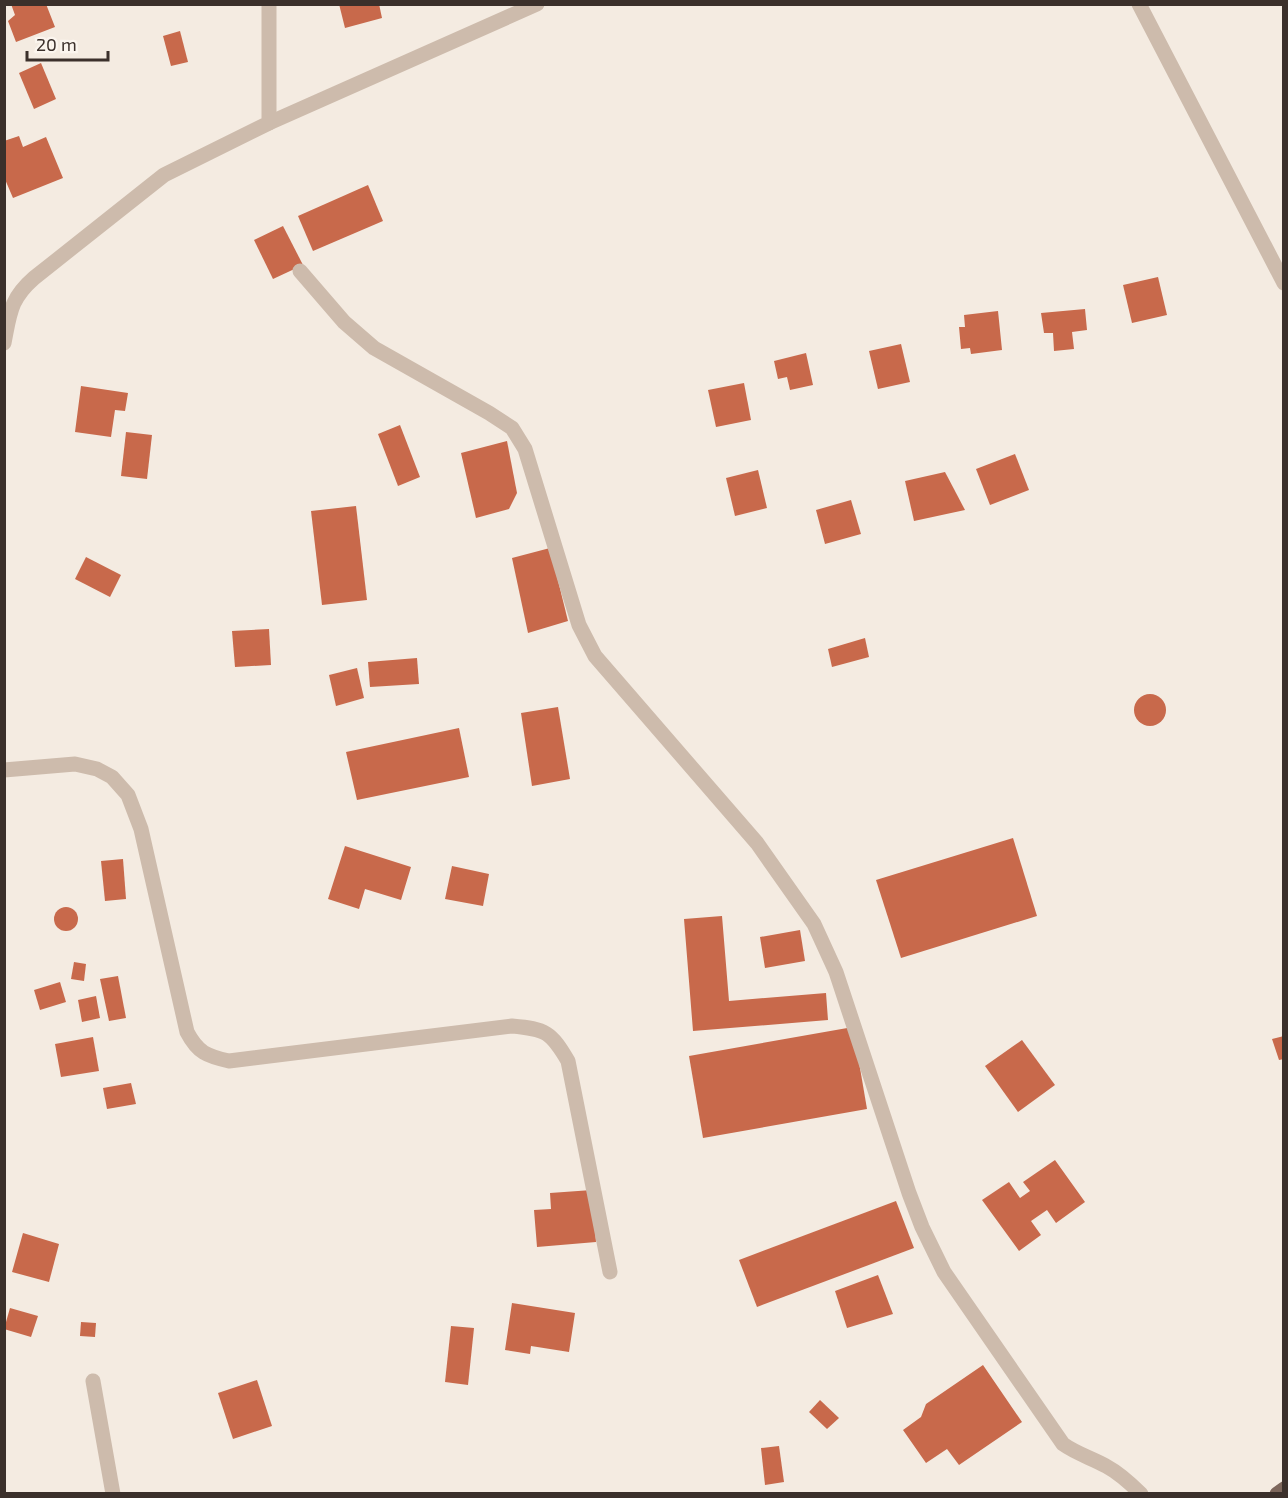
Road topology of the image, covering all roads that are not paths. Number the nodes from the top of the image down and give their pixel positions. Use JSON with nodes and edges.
{"nodes":[{"id":1,"x":269,"y":4,"type":"edge"},
{"id":2,"x":537,"y":4,"type":"edge"},
{"id":3,"x":1139,"y":4,"type":"edge"},
{"id":4,"x":269,"y":123,"type":"junction"},
{"id":5,"x":300,"y":271,"type":"dead end"},
{"id":6,"x":1284,"y":283,"type":"edge"},
{"id":7,"x":4,"y":343,"type":"edge"},
{"id":8,"x":4,"y":770,"type":"edge"},
{"id":9,"x":610,"y":1272,"type":"dead end"},
{"id":10,"x":93,"y":1381,"type":"dead end"},
{"id":11,"x":1284,"y":1489,"type":"edge"},
{"id":12,"x":113,"y":1494,"type":"edge"},
{"id":13,"x":1141,"y":1494,"type":"edge"},
{"id":14,"x":1277,"y":1494,"type":"edge"}],
"edges":[{"from":1,"to":4,"type":"street"},
{"from":2,"to":4,"type":"street"},
{"from":3,"to":6,"type":"street"},
{"from":4,"to":7,"type":"street"},
{"from":5,"to":13,"type":"street"},
{"from":8,"to":9,"type":"street"},
{"from":10,"to":12,"type":"street"},
{"from":11,"to":14,"type":"main road"}]}
